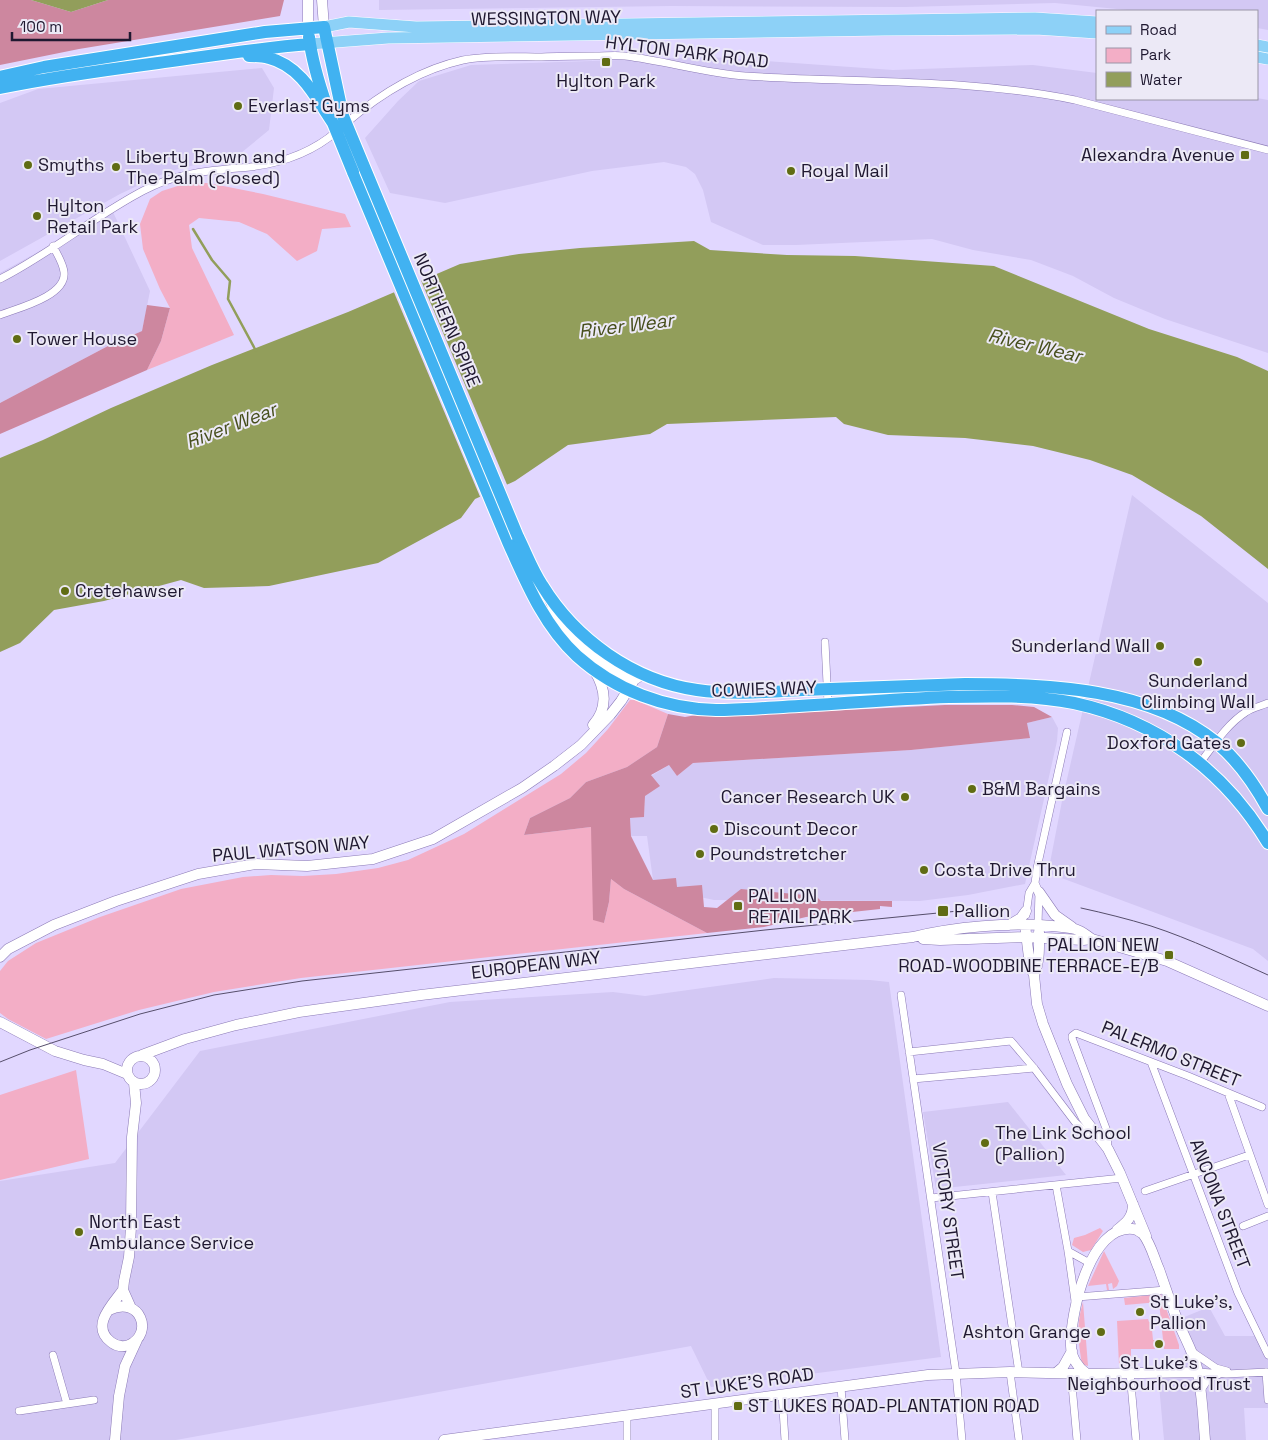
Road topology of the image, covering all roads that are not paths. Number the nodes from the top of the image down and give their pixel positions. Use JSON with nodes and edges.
{"nodes":[{"id":1,"x":308,"y":0,"type":"edge"},
{"id":2,"x":322,"y":0,"type":"edge"},
{"id":3,"x":1096,"y":22,"type":"edge"},
{"id":4,"x":324,"y":27,"type":"junction"},
{"id":5,"x":308,"y":28,"type":"junction"},
{"id":6,"x":1096,"y":33,"type":"edge"},
{"id":7,"x":327,"y":43,"type":"junction"},
{"id":8,"x":310,"y":44,"type":"junction"},
{"id":9,"x":224,"y":54,"type":"junction"},
{"id":10,"x":0,"y":77,"type":"edge"},
{"id":11,"x":0,"y":88,"type":"edge"},
{"id":12,"x":338,"y":120,"type":"junction"},
{"id":13,"x":1268,"y":150,"type":"edge"},
{"id":14,"x":53,"y":246,"type":"junction"},
{"id":15,"x":0,"y":279,"type":"edge"},
{"id":16,"x":0,"y":315,"type":"edge"},
{"id":17,"x":513,"y":540,"type":"junction"},
{"id":18,"x":549,"y":596,"type":"junction"},
{"id":19,"x":825,"y":642,"type":"dead end"},
{"id":20,"x":593,"y":668,"type":"junction"},
{"id":21,"x":643,"y":674,"type":"junction"},
{"id":22,"x":628,"y":690,"type":"junction"},
{"id":23,"x":827,"y":690,"type":"junction"},
{"id":24,"x":1268,"y":703,"type":"edge"},
{"id":25,"x":828,"y":704,"type":"junction"},
{"id":26,"x":1067,"y":732,"type":"dead end"},
{"id":27,"x":1216,"y":742,"type":"junction"},
{"id":28,"x":574,"y":750,"type":"junction"},
{"id":29,"x":1200,"y":763,"type":"junction"},
{"id":30,"x":1268,"y":809,"type":"edge"},
{"id":31,"x":1268,"y":842,"type":"edge"},
{"id":32,"x":1037,"y":887,"type":"junction"},
{"id":33,"x":1026,"y":911,"type":"junction"},
{"id":34,"x":1008,"y":925,"type":"junction"},
{"id":35,"x":1025,"y":925,"type":"junction"},
{"id":36,"x":1038,"y":925,"type":"junction"},
{"id":37,"x":1074,"y":928,"type":"junction"},
{"id":38,"x":1026,"y":936,"type":"junction"},
{"id":39,"x":914,"y":937,"type":"junction"},
{"id":40,"x":1039,"y":937,"type":"junction"},
{"id":41,"x":1092,"y":939,"type":"junction"},
{"id":42,"x":0,"y":957,"type":"edge"},
{"id":43,"x":1034,"y":975,"type":"junction"},
{"id":44,"x":901,"y":995,"type":"dead end"},
{"id":45,"x":1268,"y":1006,"type":"edge"},
{"id":46,"x":0,"y":1022,"type":"edge"},
{"id":47,"x":166,"y":1047,"type":"junction"},
{"id":48,"x":909,"y":1052,"type":"junction"},
{"id":49,"x":142,"y":1056,"type":"junction"},
{"id":50,"x":1151,"y":1062,"type":"junction"},
{"id":51,"x":128,"y":1068,"type":"junction"},
{"id":52,"x":1034,"y":1068,"type":"junction"},
{"id":53,"x":155,"y":1069,"type":"junction"},
{"id":54,"x":913,"y":1079,"type":"junction"},
{"id":55,"x":139,"y":1083,"type":"junction"},
{"id":56,"x":1228,"y":1092,"type":"junction"},
{"id":57,"x":1262,"y":1107,"type":"dead end"},
{"id":58,"x":1097,"y":1136,"type":"junction"},
{"id":59,"x":1108,"y":1149,"type":"junction"},
{"id":60,"x":1249,"y":1155,"type":"junction"},
{"id":61,"x":1193,"y":1175,"type":"junction"},
{"id":62,"x":1122,"y":1178,"type":"junction"},
{"id":63,"x":1056,"y":1185,"type":"junction"},
{"id":64,"x":1145,"y":1191,"type":"dead end"},
{"id":65,"x":992,"y":1192,"type":"junction"},
{"id":66,"x":931,"y":1198,"type":"junction"},
{"id":67,"x":1133,"y":1202,"type":"junction"},
{"id":68,"x":1268,"y":1205,"type":"edge"},
{"id":69,"x":1268,"y":1216,"type":"edge"},
{"id":70,"x":1243,"y":1226,"type":"dead end"},
{"id":71,"x":1109,"y":1236,"type":"junction"},
{"id":72,"x":1068,"y":1251,"type":"junction"},
{"id":73,"x":1152,"y":1251,"type":"junction"},
{"id":74,"x":1091,"y":1261,"type":"junction"},
{"id":75,"x":124,"y":1290,"type":"junction"},
{"id":76,"x":1166,"y":1290,"type":"junction"},
{"id":77,"x":1076,"y":1300,"type":"junction"},
{"id":78,"x":131,"y":1308,"type":"junction"},
{"id":79,"x":109,"y":1310,"type":"junction"},
{"id":80,"x":137,"y":1340,"type":"junction"},
{"id":81,"x":113,"y":1344,"type":"junction"},
{"id":82,"x":1072,"y":1351,"type":"junction"},
{"id":83,"x":1191,"y":1351,"type":"junction"},
{"id":84,"x":53,"y":1354,"type":"dead end"},
{"id":85,"x":1268,"y":1355,"type":"edge"},
{"id":86,"x":125,"y":1366,"type":"junction"},
{"id":87,"x":1015,"y":1372,"type":"junction"},
{"id":88,"x":1198,"y":1372,"type":"junction"},
{"id":89,"x":1267,"y":1372,"type":"edge"},
{"id":90,"x":956,"y":1373,"type":"junction"},
{"id":91,"x":1056,"y":1373,"type":"junction"},
{"id":92,"x":1130,"y":1373,"type":"junction"},
{"id":93,"x":1172,"y":1373,"type":"junction"},
{"id":94,"x":1237,"y":1373,"type":"junction"},
{"id":95,"x":1071,"y":1374,"type":"junction"},
{"id":96,"x":1087,"y":1374,"type":"junction"},
{"id":97,"x":1221,"y":1374,"type":"junction"},
{"id":98,"x":841,"y":1387,"type":"junction"},
{"id":99,"x":1200,"y":1392,"type":"junction"},
{"id":100,"x":782,"y":1394,"type":"junction"},
{"id":101,"x":94,"y":1400,"type":"dead end"},
{"id":102,"x":1268,"y":1400,"type":"edge"},
{"id":103,"x":67,"y":1404,"type":"junction"},
{"id":104,"x":715,"y":1404,"type":"junction"},
{"id":105,"x":19,"y":1411,"type":"dead end"},
{"id":106,"x":627,"y":1415,"type":"junction"},
{"id":107,"x":115,"y":1440,"type":"edge"},
{"id":108,"x":444,"y":1440,"type":"edge"},
{"id":109,"x":626,"y":1440,"type":"edge"},
{"id":110,"x":715,"y":1440,"type":"edge"},
{"id":111,"x":785,"y":1440,"type":"edge"},
{"id":112,"x":845,"y":1440,"type":"edge"},
{"id":113,"x":962,"y":1440,"type":"edge"},
{"id":114,"x":1019,"y":1440,"type":"edge"},
{"id":115,"x":1078,"y":1440,"type":"edge"},
{"id":116,"x":1136,"y":1440,"type":"edge"},
{"id":117,"x":1205,"y":1440,"type":"edge"}],
"edges":[{"from":1,"to":5,"type":"street"},
{"from":2,"to":4,"type":"street"},
{"from":3,"to":4,"type":"main road","name":"WESSINGTON WAY"},
{"from":4,"to":5,"type":"highway","name":"WESSINGTON WAY"},
{"from":4,"to":7,"type":"highway"},
{"from":5,"to":8,"type":"highway"},
{"from":5,"to":10,"type":"highway","name":"WESSINGTON WAY"},
{"from":6,"to":7,"type":"main road","name":"WESSINGTON WAY"},
{"from":7,"to":8,"type":"main road","name":"WESSINGTON WAY"},
{"from":7,"to":12,"type":"highway"},
{"from":8,"to":9,"type":"highway","name":"WESSINGTON WAY"},
{"from":8,"to":12,"type":"highway"},
{"from":9,"to":11,"type":"highway","name":"WESSINGTON WAY"},
{"from":9,"to":12,"type":"highway"},
{"from":12,"to":17,"type":"highway","name":"NORTHERN SPIRE","bridge":true},
{"from":13,"to":14,"type":"street","name":"HYLTON PARK ROAD"},
{"from":14,"to":15,"type":"street","name":"HYLTON PARK ROAD"},
{"from":14,"to":16,"type":"street"},
{"from":17,"to":18,"type":"highway","name":"COWIES WAY"},
{"from":17,"to":20,"type":"highway","name":"COWIES WAY"},
{"from":18,"to":21,"type":"highway","name":"COWIES WAY"},
{"from":18,"to":22,"type":"street"},
{"from":19,"to":23,"type":"street"},
{"from":20,"to":22,"type":"highway","name":"COWIES WAY"},
{"from":20,"to":28,"type":"street","name":"PAUL WATSON WAY"},
{"from":21,"to":22,"type":"street","name":"PAUL WATSON WAY"},
{"from":21,"to":23,"type":"highway","name":"COWIES WAY"},
{"from":22,"to":25,"type":"highway","name":"COWIES WAY"},
{"from":22,"to":28,"type":"street","name":"PAUL WATSON WAY"},
{"from":23,"to":25,"type":"street"},
{"from":23,"to":27,"type":"highway","name":"COWIES WAY"},
{"from":24,"to":27,"type":"street"},
{"from":25,"to":29,"type":"highway","name":"COWIES WAY"},
{"from":26,"to":32,"type":"street"},
{"from":27,"to":29,"type":"street"},
{"from":27,"to":30,"type":"highway","name":"COWIES WAY"},
{"from":28,"to":42,"type":"street","name":"PAUL WATSON WAY"},
{"from":29,"to":31,"type":"highway","name":"COWIES WAY"},
{"from":32,"to":33,"type":"street"},
{"from":32,"to":36,"type":"street"},
{"from":32,"to":37,"type":"street"},
{"from":33,"to":34,"type":"street"},
{"from":33,"to":35,"type":"street"},
{"from":34,"to":35,"type":"street","name":"EUROPEAN WAY"},
{"from":34,"to":39,"type":"street","name":"EUROPEAN WAY"},
{"from":35,"to":36,"type":"street","name":"EUROPEAN WAY"},
{"from":35,"to":38,"type":"street"},
{"from":36,"to":37,"type":"street","name":"EUROPEAN WAY"},
{"from":36,"to":40,"type":"street"},
{"from":37,"to":41,"type":"street"},
{"from":38,"to":39,"type":"street","name":"EUROPEAN WAY"},
{"from":38,"to":40,"type":"street","name":"EUROPEAN WAY"},
{"from":38,"to":43,"type":"street"},
{"from":39,"to":47,"type":"street","name":"EUROPEAN WAY"},
{"from":40,"to":41,"type":"street","name":"EUROPEAN WAY"},
{"from":40,"to":43,"type":"street"},
{"from":41,"to":45,"type":"street"},
{"from":43,"to":58,"type":"street"},
{"from":44,"to":48,"type":"street","name":"VICTORY STREET"},
{"from":46,"to":51,"type":"street"},
{"from":47,"to":49,"type":"street","name":"EUROPEAN WAY"},
{"from":47,"to":53,"type":"street"},
{"from":48,"to":52,"type":"street"},
{"from":48,"to":54,"type":"street","name":"VICTORY STREET"},
{"from":49,"to":51,"type":"street"},
{"from":49,"to":53,"type":"street"},
{"from":50,"to":56,"type":"street","name":"PALERMO STREET"},
{"from":50,"to":59,"type":"street","name":"PALERMO STREET"},
{"from":50,"to":61,"type":"street","name":"ANCONA STREET"},
{"from":51,"to":55,"type":"street"},
{"from":52,"to":54,"type":"street"},
{"from":52,"to":58,"type":"street"},
{"from":53,"to":55,"type":"street"},
{"from":54,"to":66,"type":"street","name":"VICTORY STREET"},
{"from":55,"to":75,"type":"street"},
{"from":56,"to":57,"type":"street","name":"PALERMO STREET"},
{"from":56,"to":60,"type":"street"},
{"from":58,"to":59,"type":"street"},
{"from":59,"to":62,"type":"street"},
{"from":60,"to":61,"type":"street"},
{"from":60,"to":68,"type":"street"},
{"from":61,"to":64,"type":"street"},
{"from":61,"to":85,"type":"street","name":"ANCONA STREET"},
{"from":62,"to":63,"type":"street"},
{"from":62,"to":67,"type":"street"},
{"from":63,"to":65,"type":"street"},
{"from":63,"to":72,"type":"street"},
{"from":65,"to":66,"type":"street"},
{"from":65,"to":87,"type":"street"},
{"from":66,"to":90,"type":"street","name":"VICTORY STREET"},
{"from":67,"to":71,"type":"street"},
{"from":67,"to":73,"type":"street"},
{"from":69,"to":70,"type":"street"},
{"from":71,"to":73,"type":"street"},
{"from":71,"to":74,"type":"street"},
{"from":72,"to":74,"type":"street"},
{"from":72,"to":77,"type":"street"},
{"from":73,"to":76,"type":"street"},
{"from":74,"to":77,"type":"street"},
{"from":75,"to":78,"type":"street"},
{"from":75,"to":79,"type":"street"},
{"from":76,"to":77,"type":"street"},
{"from":76,"to":83,"type":"street"},
{"from":77,"to":82,"type":"street"},
{"from":78,"to":79,"type":"street"},
{"from":78,"to":80,"type":"street"},
{"from":79,"to":81,"type":"street"},
{"from":80,"to":81,"type":"street"},
{"from":80,"to":86,"type":"street"},
{"from":81,"to":86,"type":"street"},
{"from":82,"to":91,"type":"street"},
{"from":82,"to":96,"type":"street"},
{"from":83,"to":88,"type":"street"},
{"from":83,"to":93,"type":"street"},
{"from":83,"to":94,"type":"street"},
{"from":84,"to":103,"type":"street"},
{"from":86,"to":107,"type":"street"},
{"from":87,"to":90,"type":"street","name":"ST LUKE'S ROAD"},
{"from":87,"to":91,"type":"street","name":"ST LUKE'S ROAD"},
{"from":87,"to":114,"type":"street"},
{"from":88,"to":93,"type":"street","name":"ST LUKE'S ROAD"},
{"from":88,"to":97,"type":"street"},
{"from":88,"to":99,"type":"street"},
{"from":89,"to":94,"type":"street"},
{"from":89,"to":102,"type":"street"},
{"from":90,"to":98,"type":"street","name":"ST LUKE'S ROAD"},
{"from":90,"to":113,"type":"street","name":"VICTORY STREET"},
{"from":91,"to":95,"type":"street","name":"ST LUKE'S ROAD"},
{"from":92,"to":93,"type":"street","name":"ST LUKE'S ROAD"},
{"from":92,"to":96,"type":"street","name":"ST LUKE'S ROAD"},
{"from":92,"to":116,"type":"street"},
{"from":93,"to":99,"type":"street"},
{"from":94,"to":97,"type":"street"},
{"from":95,"to":96,"type":"street","name":"ST LUKE'S ROAD"},
{"from":95,"to":115,"type":"street"},
{"from":97,"to":99,"type":"street"},
{"from":98,"to":100,"type":"street","name":"ST LUKE'S ROAD"},
{"from":98,"to":112,"type":"street"},
{"from":99,"to":117,"type":"street"},
{"from":100,"to":104,"type":"street","name":"ST LUKE'S ROAD"},
{"from":100,"to":111,"type":"street"},
{"from":101,"to":103,"type":"street"},
{"from":103,"to":105,"type":"street"},
{"from":104,"to":106,"type":"street","name":"ST LUKE'S ROAD"},
{"from":104,"to":110,"type":"street"},
{"from":106,"to":108,"type":"street","name":"ST LUKE'S ROAD"},
{"from":106,"to":109,"type":"street"}]}
